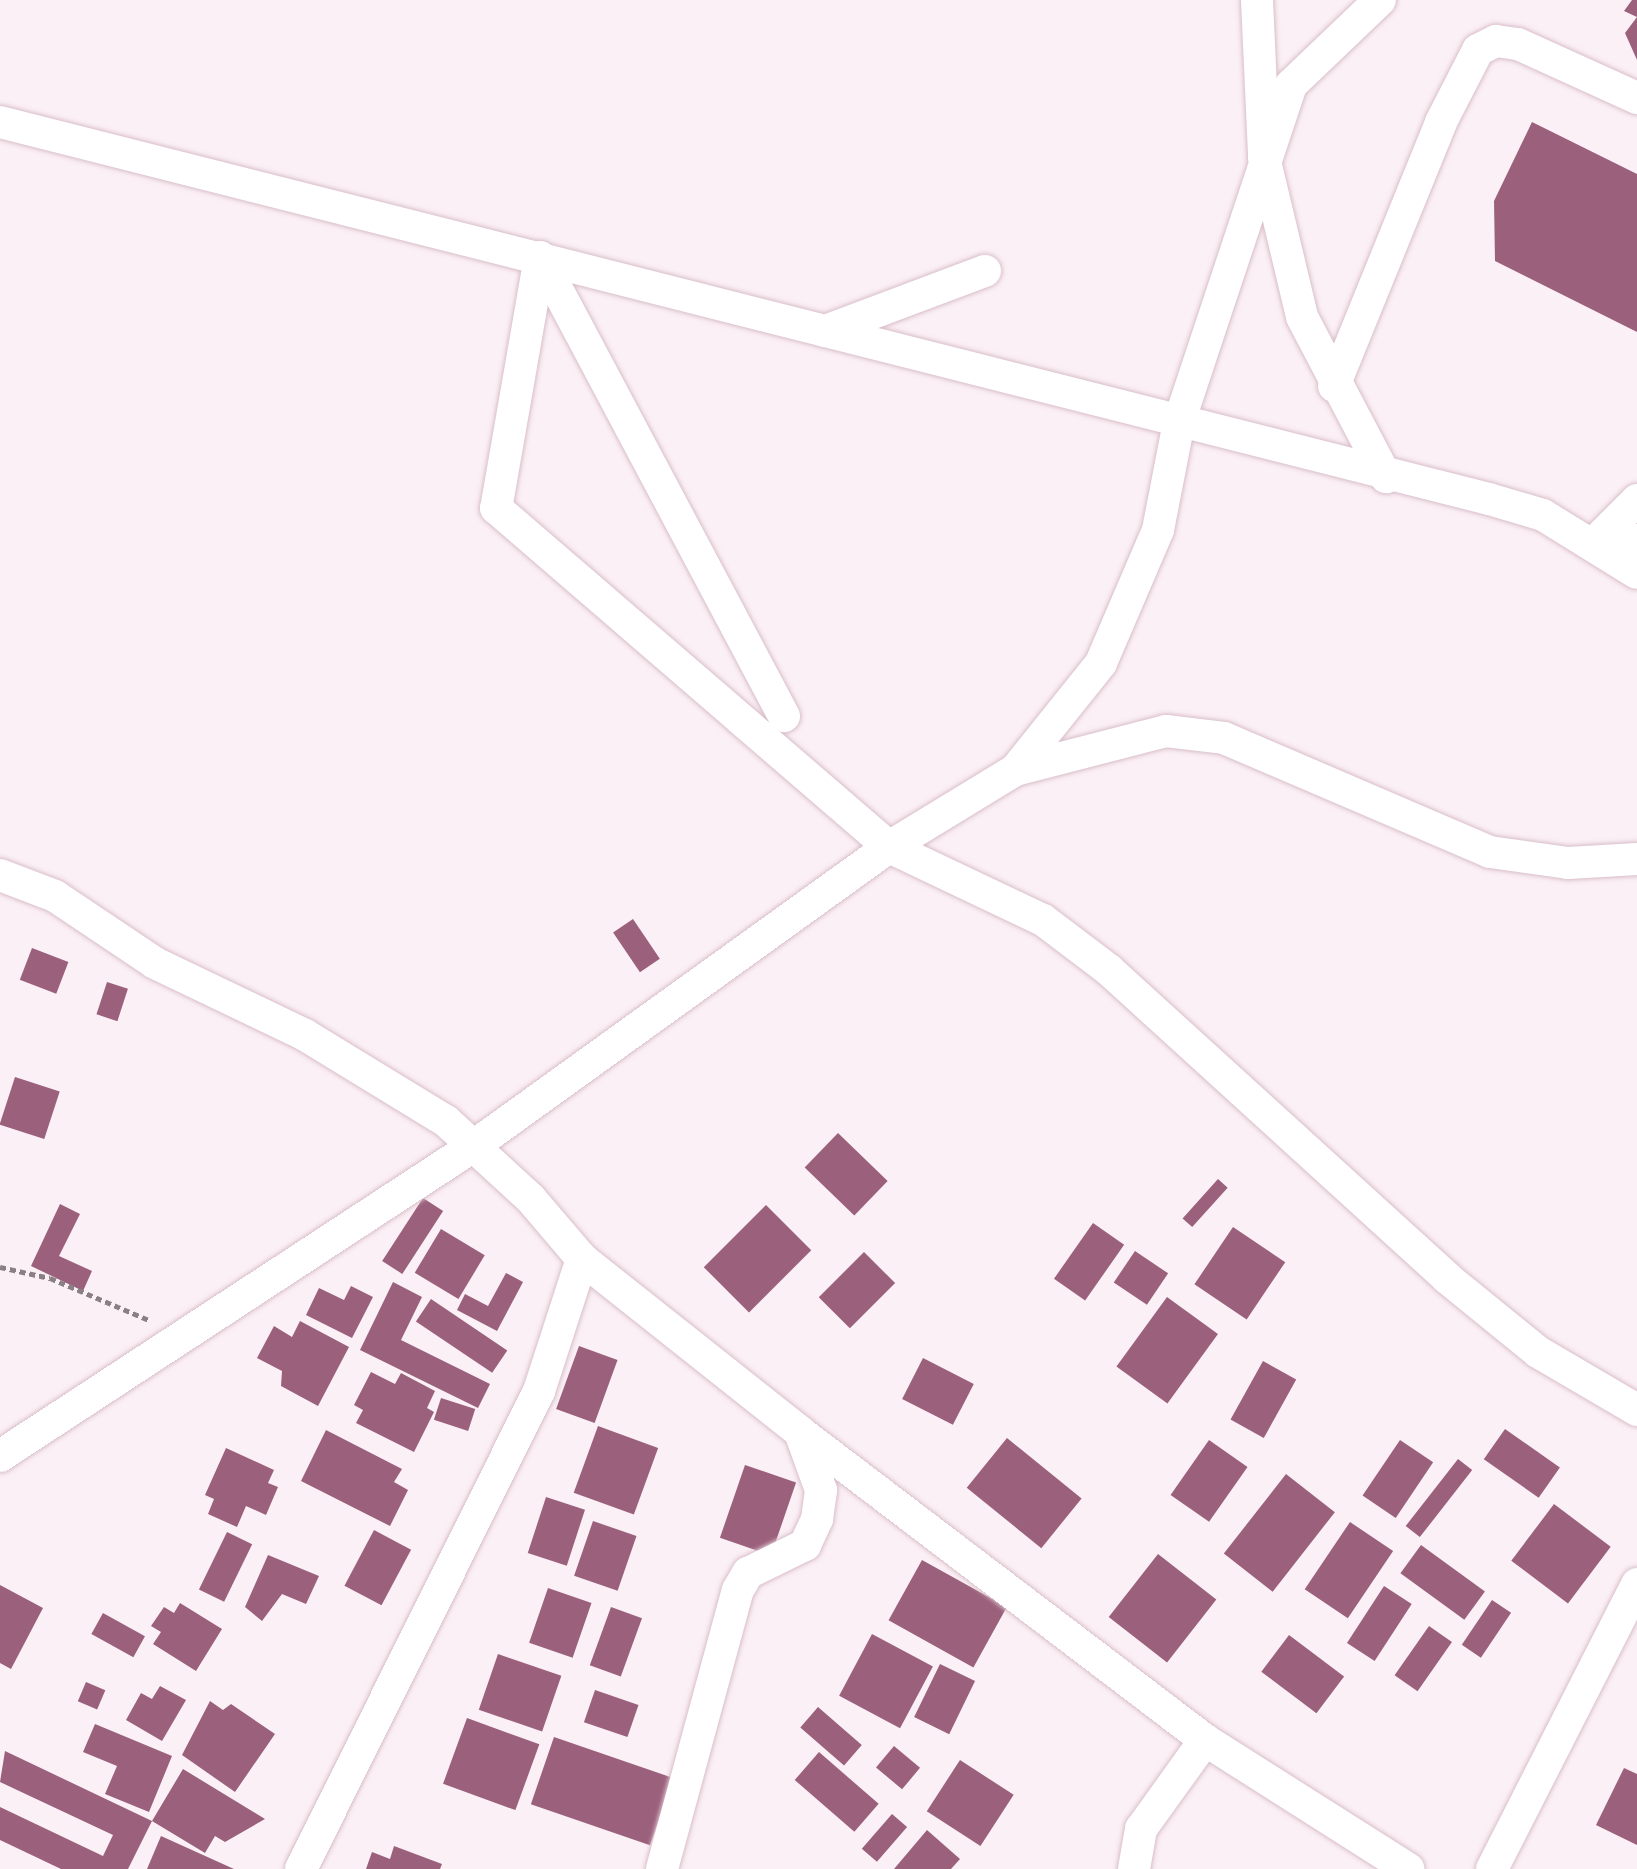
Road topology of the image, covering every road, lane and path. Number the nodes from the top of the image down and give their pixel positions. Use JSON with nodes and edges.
{"nodes":[{"id":1,"x":1257,"y":0,"type":"edge"},
{"id":2,"x":1380,"y":0,"type":"edge"},
{"id":3,"x":1637,"y":98,"type":"edge"},
{"id":4,"x":0,"y":122,"type":"edge"},
{"id":5,"x":1264,"y":157,"type":"junction"},
{"id":6,"x":540,"y":257,"type":"junction"},
{"id":7,"x":985,"y":271,"type":"dead end"},
{"id":8,"x":825,"y":331,"type":"junction"},
{"id":9,"x":1334,"y":386,"type":"junction"},
{"id":10,"x":1179,"y":422,"type":"junction"},
{"id":11,"x":1386,"y":477,"type":"junction"},
{"id":12,"x":1637,"y":500,"type":"edge"},
{"id":13,"x":1637,"y":540,"type":"edge"},
{"id":14,"x":1595,"y":542,"type":"junction"},
{"id":15,"x":1637,"y":573,"type":"edge"},
{"id":16,"x":784,"y":716,"type":"dead end"},
{"id":17,"x":1015,"y":770,"type":"junction"},
{"id":18,"x":889,"y":847,"type":"junction"},
{"id":19,"x":1637,"y":859,"type":"edge"},
{"id":20,"x":0,"y":875,"type":"edge"},
{"id":21,"x":475,"y":1145,"type":"junction"},
{"id":22,"x":582,"y":1259,"type":"junction"},
{"id":23,"x":0,"y":1267,"type":"edge"},
{"id":24,"x":184,"y":1335,"type":"junction"},
{"id":25,"x":1637,"y":1410,"type":"edge"},
{"id":26,"x":800,"y":1432,"type":"junction"},
{"id":27,"x":0,"y":1456,"type":"edge"},
{"id":28,"x":1637,"y":1584,"type":"edge"},
{"id":29,"x":1205,"y":1740,"type":"junction"},
{"id":30,"x":301,"y":1869,"type":"edge"},
{"id":31,"x":662,"y":1869,"type":"edge"},
{"id":32,"x":1134,"y":1869,"type":"edge"},
{"id":33,"x":1408,"y":1869,"type":"edge"},
{"id":34,"x":1492,"y":1869,"type":"edge"}],
"edges":[{"from":1,"to":5,"type":"street"},
{"from":2,"to":5,"type":"street"},
{"from":3,"to":9,"type":"street"},
{"from":4,"to":6,"type":"street"},
{"from":5,"to":9,"type":"street"},
{"from":5,"to":10,"type":"street"},
{"from":6,"to":8,"type":"street"},
{"from":6,"to":16,"type":"street"},
{"from":6,"to":18,"type":"street"},
{"from":7,"to":8,"type":"street"},
{"from":8,"to":10,"type":"street"},
{"from":9,"to":11,"type":"street"},
{"from":10,"to":11,"type":"street"},
{"from":10,"to":17,"type":"street"},
{"from":11,"to":14,"type":"street"},
{"from":12,"to":14,"type":"street"},
{"from":13,"to":14,"type":"street"},
{"from":14,"to":15,"type":"street"},
{"from":17,"to":18,"type":"street"},
{"from":17,"to":19,"type":"street"},
{"from":18,"to":21,"type":"street"},
{"from":18,"to":25,"type":"street"},
{"from":20,"to":21,"type":"street"},
{"from":21,"to":22,"type":"street"},
{"from":21,"to":24,"type":"street"},
{"from":22,"to":26,"type":"street"},
{"from":22,"to":30,"type":"street"},
{"from":23,"to":24,"type":"path"},
{"from":24,"to":27,"type":"street"},
{"from":26,"to":29,"type":"street"},
{"from":26,"to":31,"type":"street"},
{"from":28,"to":34,"type":"street"},
{"from":29,"to":32,"type":"street"},
{"from":29,"to":33,"type":"street"}]}
